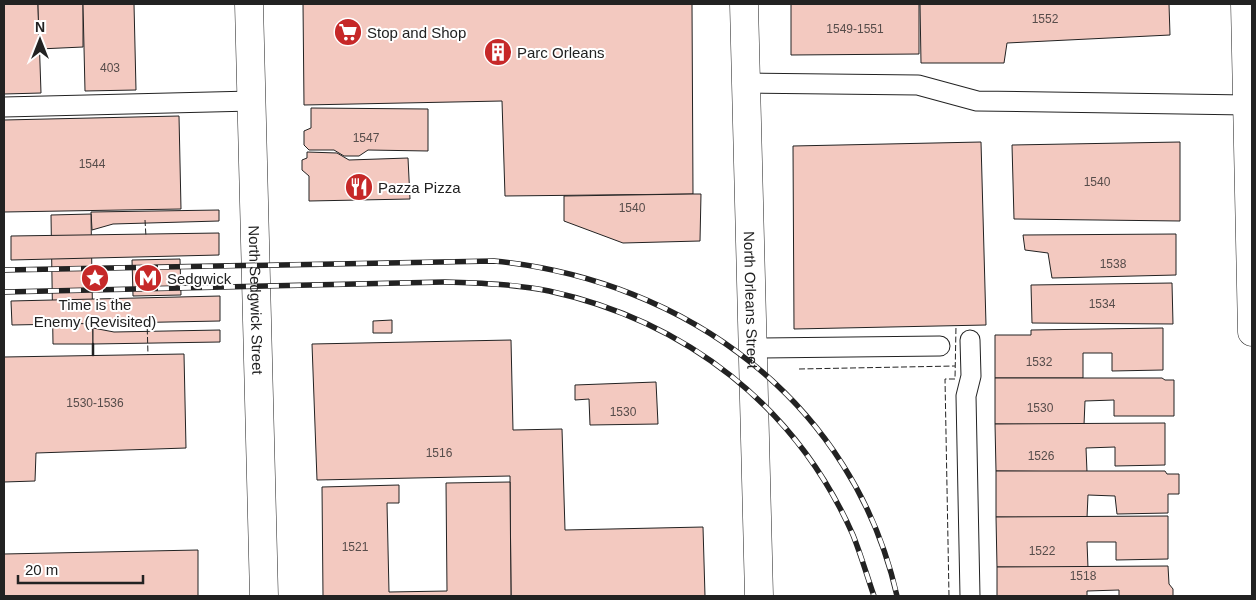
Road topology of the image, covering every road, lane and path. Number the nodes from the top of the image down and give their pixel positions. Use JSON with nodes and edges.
{"nodes":[{"id":1,"x":249,"y":4,"type":"edge"},
{"id":2,"x":744,"y":4,"type":"edge"},
{"id":3,"x":1245,"y":4,"type":"edge"},
{"id":4,"x":746,"y":83,"type":"junction"},
{"id":5,"x":252,"y":101,"type":"junction"},
{"id":6,"x":1247,"y":105,"type":"junction"},
{"id":7,"x":4,"y":107,"type":"edge"},
{"id":8,"x":1252,"y":332,"type":"edge"},
{"id":9,"x":970,"y":340,"type":"dead end"},
{"id":10,"x":940,"y":346,"type":"dead end"},
{"id":11,"x":753,"y":348,"type":"junction"},
{"id":12,"x":264,"y":596,"type":"edge"},
{"id":13,"x":759,"y":596,"type":"edge"},
{"id":14,"x":970,"y":596,"type":"edge"}],
"edges":[{"from":1,"to":5,"type":"street","name":"North Sedgwick Street"},
{"from":2,"to":4,"type":"street","name":"North Orleans Street"},
{"from":3,"to":6,"type":"street"},
{"from":4,"to":6,"type":"lane"},
{"from":4,"to":11,"type":"street","name":"North Orleans Street"},
{"from":5,"to":7,"type":"lane"},
{"from":5,"to":12,"type":"street","name":"North Sedgwick Street"},
{"from":6,"to":8,"type":"street"},
{"from":9,"to":14,"type":"lane"},
{"from":10,"to":11,"type":"lane"},
{"from":11,"to":13,"type":"street","name":"North Orleans Street"}]}
